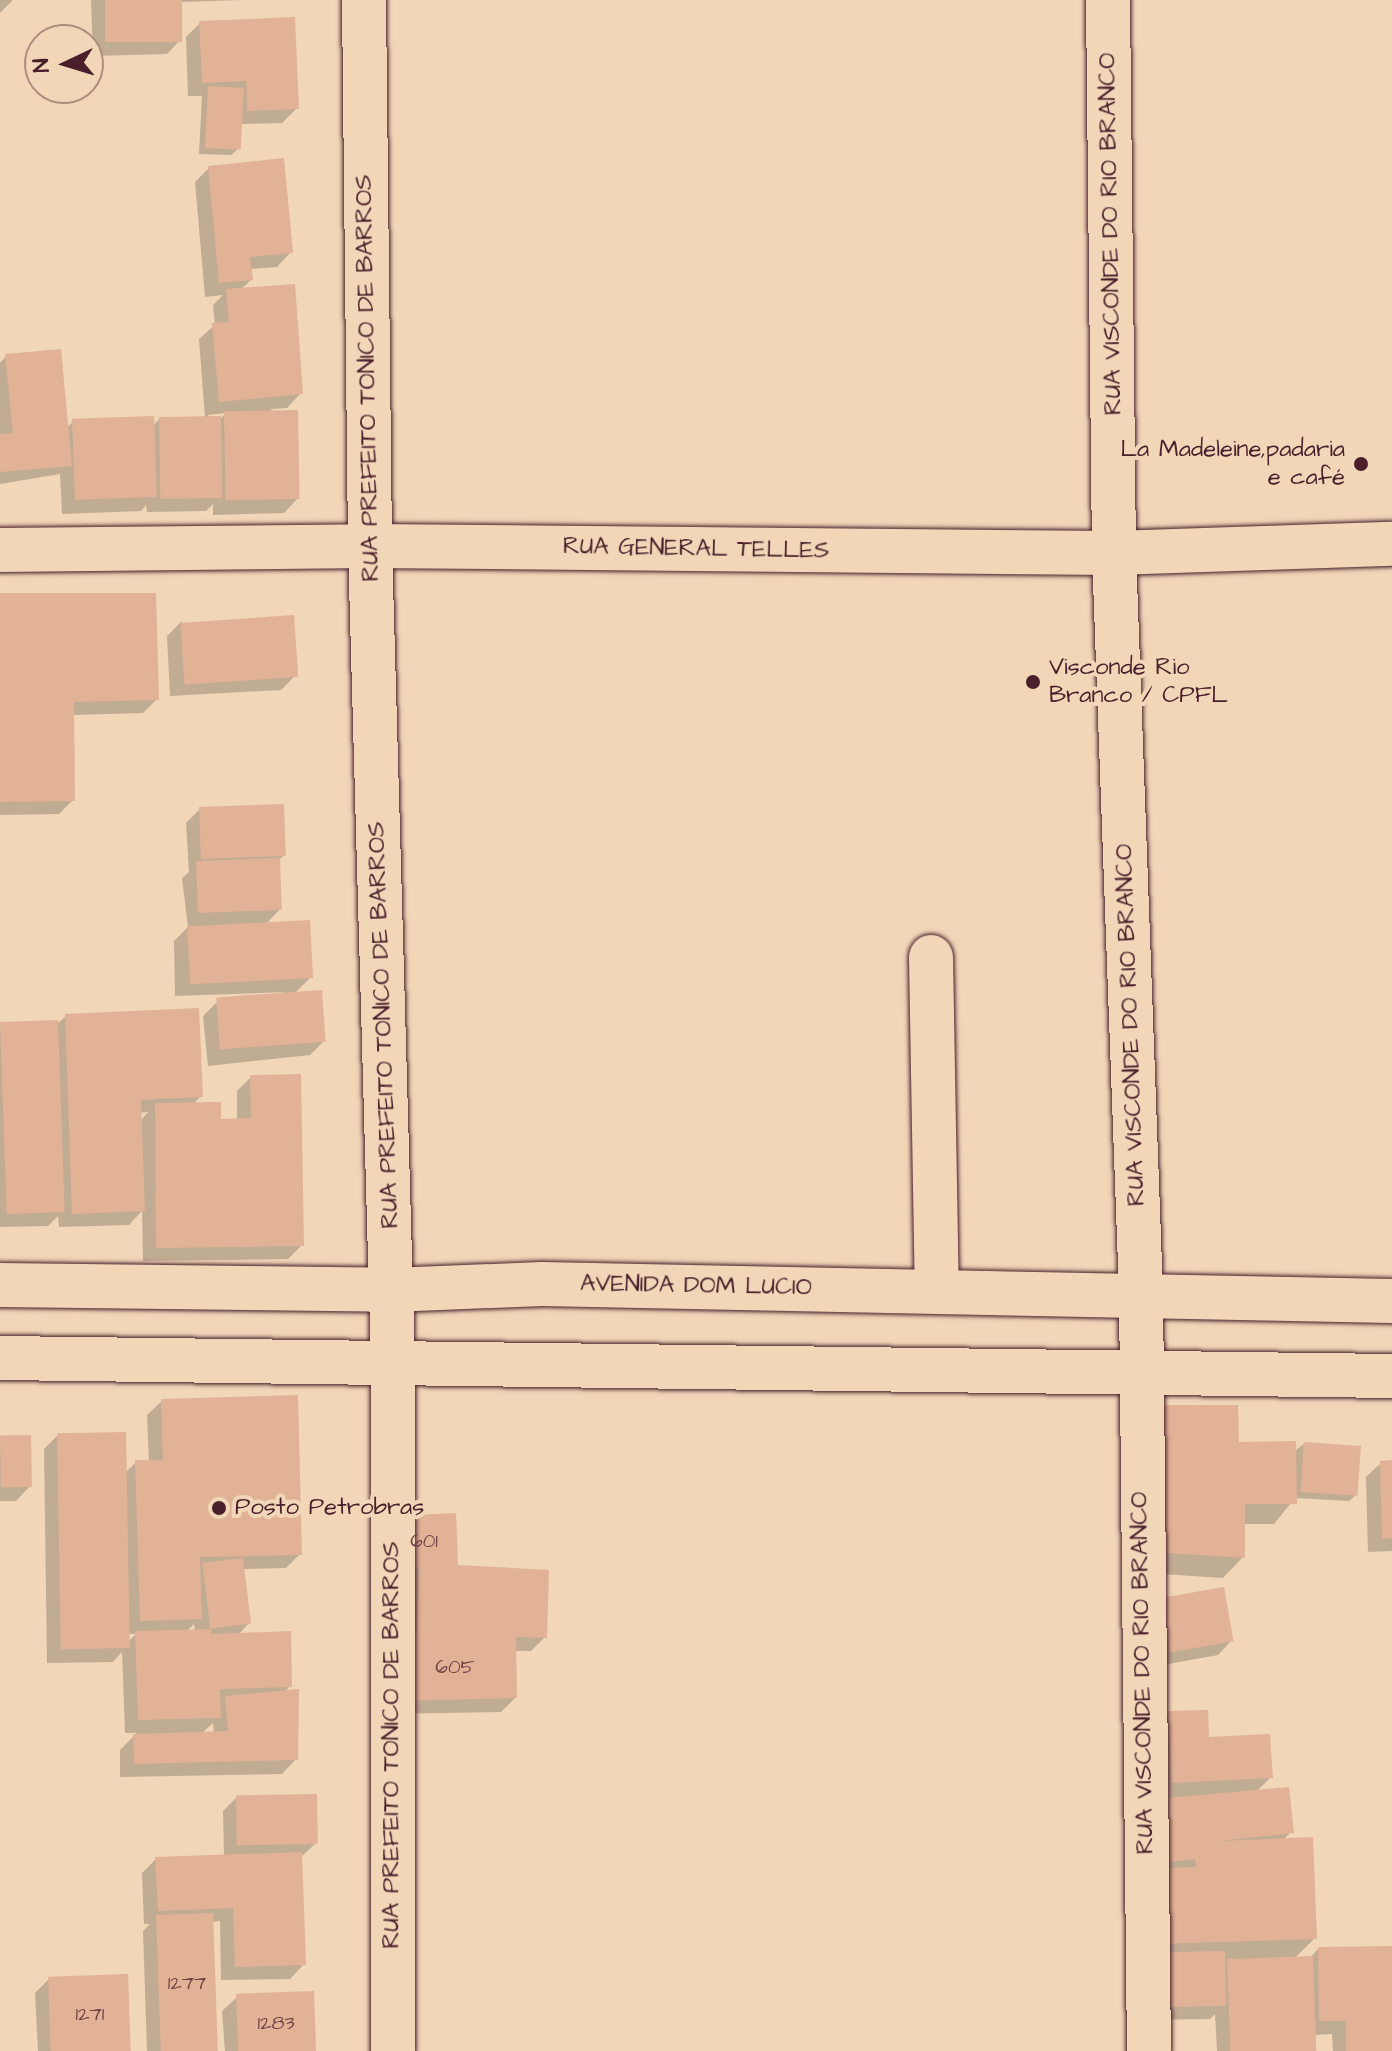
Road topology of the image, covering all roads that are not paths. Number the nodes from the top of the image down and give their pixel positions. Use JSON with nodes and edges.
{"nodes":[{"id":1,"x":364,"y":0,"type":"edge"},
{"id":2,"x":1108,"y":0,"type":"edge"},
{"id":3,"x":1392,"y":544,"type":"edge"},
{"id":4,"x":370,"y":546,"type":"junction"},
{"id":5,"x":0,"y":550,"type":"edge"},
{"id":6,"x":1114,"y":553,"type":"junction"},
{"id":7,"x":931,"y":957,"type":"dead end"},
{"id":8,"x":0,"y":1285,"type":"edge"},
{"id":9,"x":937,"y":1289,"type":"junction"},
{"id":10,"x":391,"y":1290,"type":"junction"},
{"id":11,"x":1141,"y":1292,"type":"junction"},
{"id":12,"x":1392,"y":1301,"type":"edge"},
{"id":13,"x":0,"y":1358,"type":"edge"},
{"id":14,"x":393,"y":1366,"type":"junction"},
{"id":15,"x":1139,"y":1376,"type":"junction"},
{"id":16,"x":1392,"y":1376,"type":"edge"},
{"id":17,"x":393,"y":2051,"type":"edge"},
{"id":18,"x":1149,"y":2051,"type":"edge"}],
"edges":[{"from":1,"to":4,"type":"street","name":"RUA PREFEITO TONICO DE BARROS"},
{"from":2,"to":6,"type":"street","name":"RUA VISCONDE DO RIO BRANCO"},
{"from":3,"to":6,"type":"street","name":"RUA GENERAL TELLES"},
{"from":4,"to":5,"type":"street","name":"RUA GENERAL TELLES"},
{"from":4,"to":6,"type":"street","name":"RUA GENERAL TELLES"},
{"from":4,"to":10,"type":"street","name":"RUA PREFEITO TONICO DE BARROS"},
{"from":6,"to":11,"type":"street","name":"RUA VISCONDE DO RIO BRANCO"},
{"from":7,"to":9,"type":"street"},
{"from":8,"to":10,"type":"street","name":"AVENIDA DOM LUCIO"},
{"from":9,"to":10,"type":"street","name":"AVENIDA DOM LUCIO"},
{"from":9,"to":11,"type":"street","name":"AVENIDA DOM LUCIO"},
{"from":10,"to":14,"type":"street","name":"RUA PREFEITO TONICO DE BARROS"},
{"from":11,"to":12,"type":"street","name":"AVENIDA DOM LUCIO"},
{"from":11,"to":15,"type":"street","name":"RUA VISCONDE DO RIO BRANCO"},
{"from":13,"to":14,"type":"street"},
{"from":14,"to":15,"type":"street"},
{"from":14,"to":17,"type":"street","name":"RUA PREFEITO TONICO DE BARROS"},
{"from":15,"to":16,"type":"street"},
{"from":15,"to":18,"type":"street","name":"RUA VISCONDE DO RIO BRANCO"}]}
